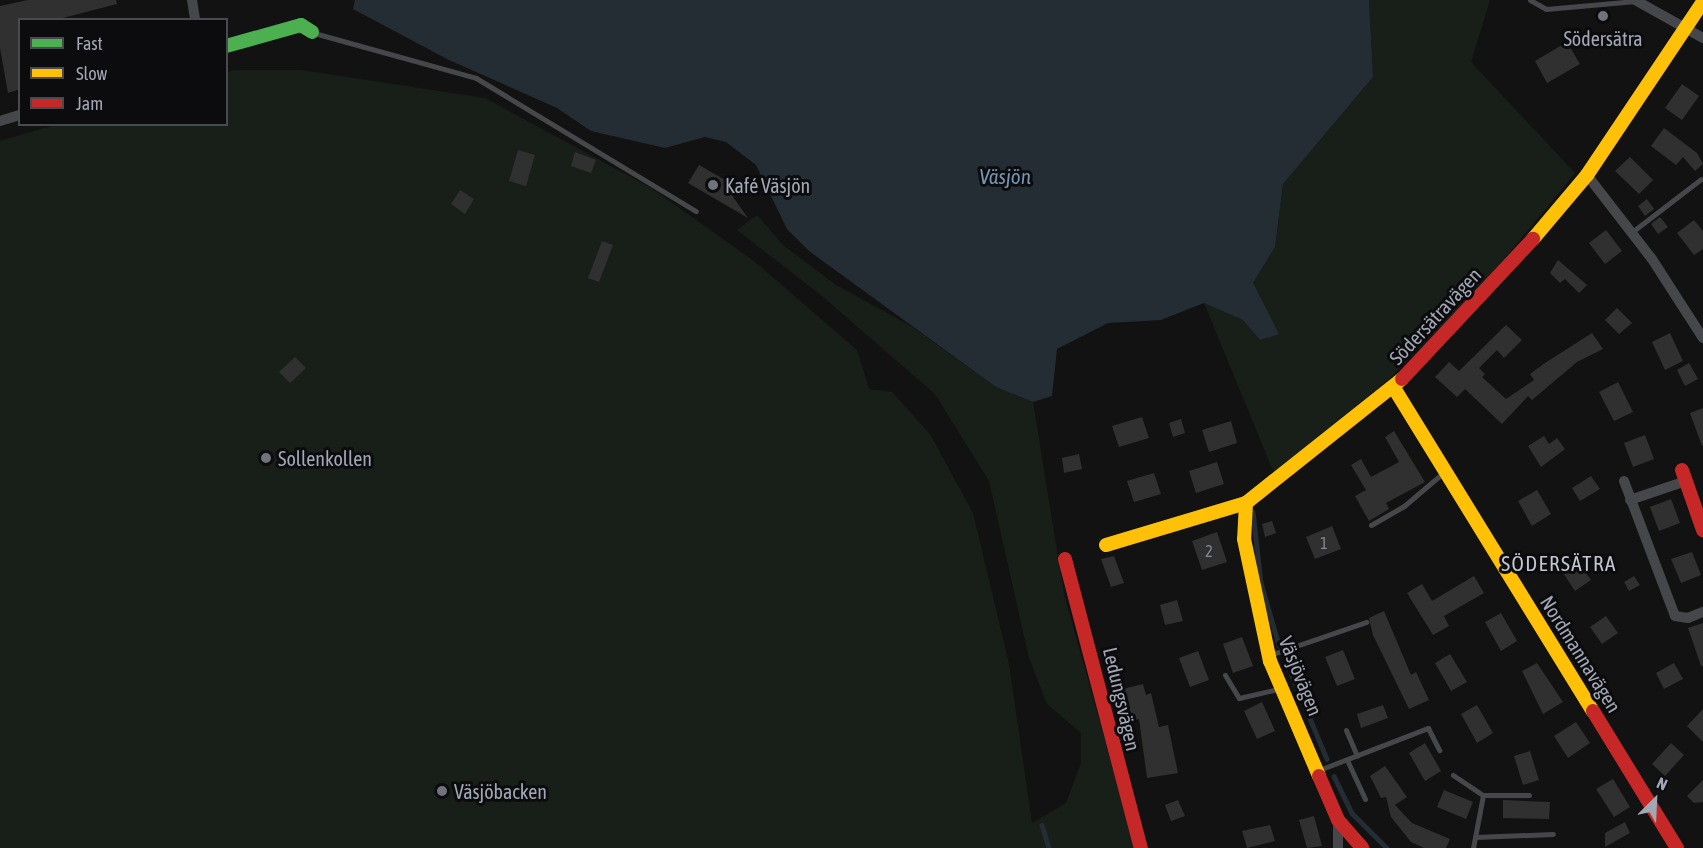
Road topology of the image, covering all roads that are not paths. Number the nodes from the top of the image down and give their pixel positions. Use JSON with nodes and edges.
{"nodes":[{"id":1,"x":192,"y":0,"type":"edge"},
{"id":2,"x":1530,"y":0,"type":"edge"},
{"id":3,"x":1635,"y":0,"type":"edge"},
{"id":4,"x":1703,"y":2,"type":"edge"},
{"id":5,"x":195,"y":18,"type":"edge"},
{"id":6,"x":1686,"y":28,"type":"junction"},
{"id":7,"x":312,"y":32,"type":"joint"},
{"id":8,"x":1703,"y":38,"type":"edge"},
{"id":9,"x":228,"y":45,"type":"edge"},
{"id":10,"x":18,"y":116,"type":"edge"},
{"id":11,"x":0,"y":121,"type":"edge"},
{"id":12,"x":1587,"y":175,"type":"junction"},
{"id":13,"x":1701,"y":179,"type":"dead end"},
{"id":14,"x":696,"y":211,"type":"dead end"},
{"id":15,"x":1632,"y":232,"type":"junction"},
{"id":16,"x":1703,"y":338,"type":"edge"},
{"id":17,"x":1394,"y":388,"type":"junction"},
{"id":18,"x":1445,"y":471,"type":"junction"},
{"id":19,"x":1684,"y":476,"type":"joint"},
{"id":20,"x":1624,"y":481,"type":"dead end"},
{"id":21,"x":1630,"y":500,"type":"junction"},
{"id":22,"x":1246,"y":503,"type":"junction"},
{"id":23,"x":1371,"y":525,"type":"dead end"},
{"id":24,"x":1703,"y":530,"type":"edge"},
{"id":25,"x":1106,"y":545,"type":"dead end"},
{"id":26,"x":1065,"y":559,"type":"dead end"},
{"id":27,"x":1703,"y":612,"type":"edge"},
{"id":28,"x":1366,"y":622,"type":"dead end"},
{"id":29,"x":1269,"y":655,"type":"junction"},
{"id":30,"x":1225,"y":675,"type":"dead end"},
{"id":31,"x":1282,"y":688,"type":"junction"},
{"id":32,"x":1346,"y":730,"type":"dead end"},
{"id":33,"x":1439,"y":750,"type":"dead end"},
{"id":34,"x":1357,"y":756,"type":"junction"},
{"id":35,"x":1347,"y":760,"type":"junction"},
{"id":36,"x":1318,"y":771,"type":"junction"},
{"id":37,"x":1453,"y":775,"type":"dead end"},
{"id":38,"x":1483,"y":795,"type":"junction"},
{"id":39,"x":1529,"y":795,"type":"dead end"},
{"id":40,"x":1365,"y":799,"type":"dead end"},
{"id":41,"x":1338,"y":820,"type":"junction"},
{"id":42,"x":1553,"y":834,"type":"dead end"},
{"id":43,"x":1475,"y":837,"type":"junction"},
{"id":44,"x":1141,"y":848,"type":"edge"},
{"id":45,"x":1338,"y":848,"type":"edge"},
{"id":46,"x":1362,"y":848,"type":"edge"},
{"id":47,"x":1473,"y":848,"type":"edge"},
{"id":48,"x":1677,"y":848,"type":"edge"}],
"edges":[{"from":1,"to":5,"type":"street"},
{"from":2,"to":3,"type":"lane"},
{"from":3,"to":6,"type":"street"},
{"from":4,"to":6,"type":"street","name":"Södersätravägen"},
{"from":6,"to":8,"type":"street"},
{"from":6,"to":12,"type":"street","name":"Södersätravägen"},
{"from":7,"to":9,"type":"street"},
{"from":7,"to":14,"type":"lane"},
{"from":10,"to":11,"type":"street"},
{"from":12,"to":15,"type":"street"},
{"from":12,"to":17,"type":"street","name":"Södersätravägen"},
{"from":13,"to":15,"type":"lane"},
{"from":15,"to":16,"type":"street"},
{"from":17,"to":18,"type":"street","name":"Nordmannavägen"},
{"from":17,"to":22,"type":"street","name":"Södersätravägen"},
{"from":18,"to":23,"type":"lane"},
{"from":18,"to":48,"type":"street","name":"Nordmannavägen"},
{"from":19,"to":21,"type":"street"},
{"from":19,"to":24,"type":"street"},
{"from":20,"to":21,"type":"street"},
{"from":21,"to":27,"type":"street"},
{"from":22,"to":25,"type":"street","name":"Södersätravägen"},
{"from":22,"to":29,"type":"street","name":"Väsjövägen"},
{"from":26,"to":44,"type":"street","name":"Ledungsvägen"},
{"from":28,"to":29,"type":"lane"},
{"from":29,"to":31,"type":"street","name":"Väsjövägen"},
{"from":30,"to":31,"type":"lane"},
{"from":31,"to":36,"type":"street","name":"Väsjövägen"},
{"from":32,"to":34,"type":"lane"},
{"from":33,"to":34,"type":"lane"},
{"from":34,"to":35,"type":"lane"},
{"from":35,"to":36,"type":"lane"},
{"from":35,"to":40,"type":"lane"},
{"from":36,"to":41,"type":"street","name":"Väsjövägen"},
{"from":37,"to":38,"type":"lane"},
{"from":38,"to":39,"type":"lane"},
{"from":38,"to":43,"type":"lane"},
{"from":41,"to":45,"type":"street"},
{"from":41,"to":46,"type":"street","name":"Väsjövägen"},
{"from":42,"to":43,"type":"lane"},
{"from":43,"to":47,"type":"lane"}]}
